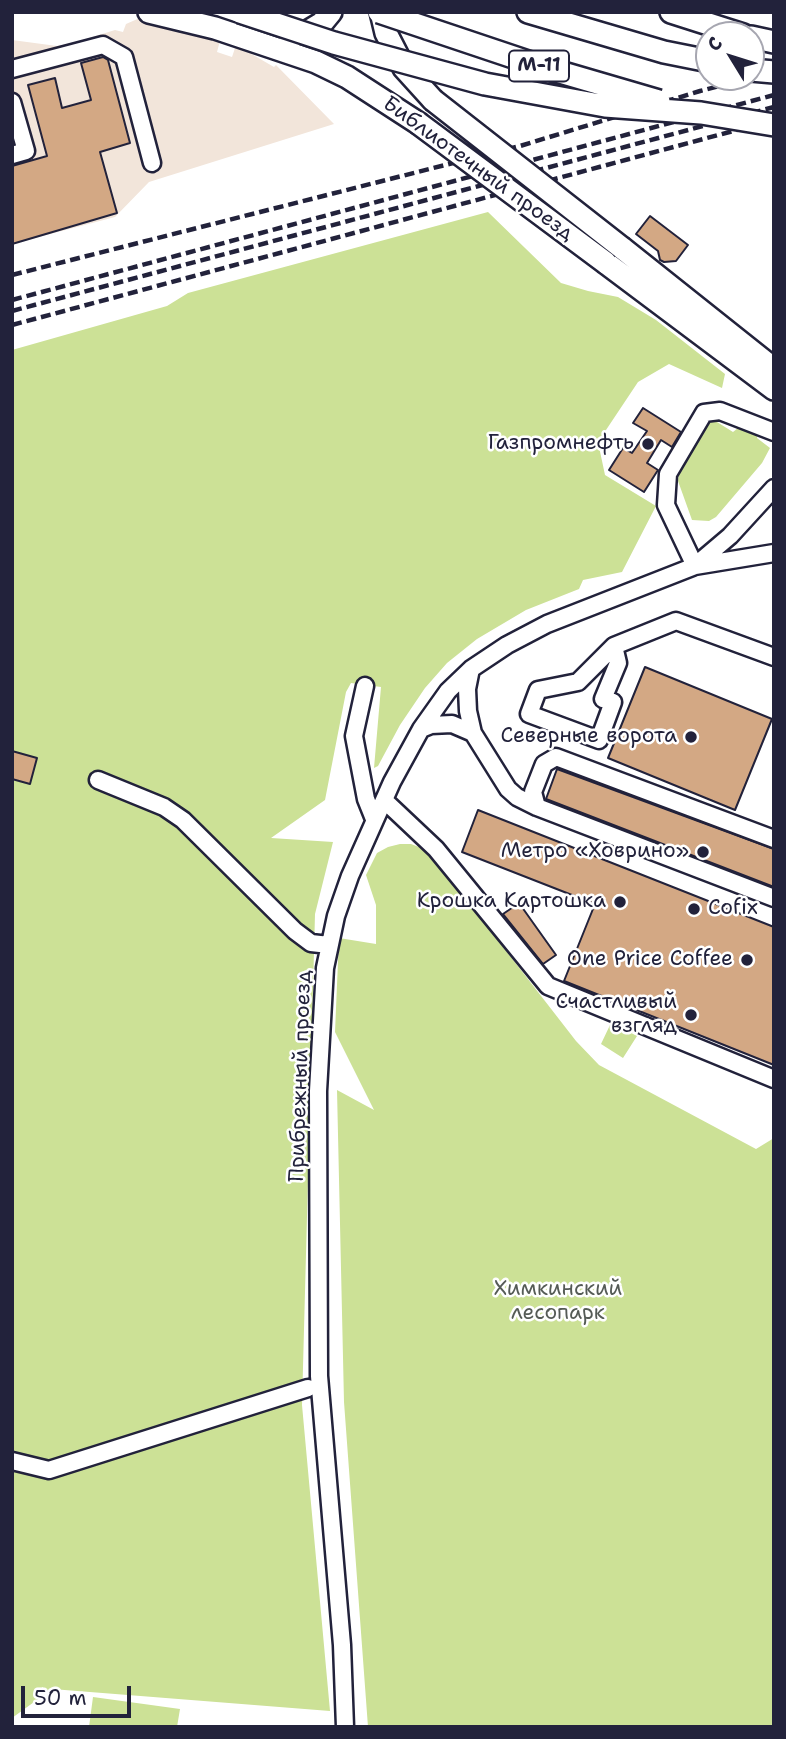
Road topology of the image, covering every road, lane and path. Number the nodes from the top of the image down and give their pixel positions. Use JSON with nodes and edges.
{"nodes":[{"id":1,"x":149,"y":12,"type":"edge"},
{"id":2,"x":240,"y":12,"type":"edge"},
{"id":3,"x":331,"y":12,"type":"edge"},
{"id":4,"x":380,"y":12,"type":"edge"},
{"id":5,"x":528,"y":12,"type":"edge"},
{"id":6,"x":671,"y":12,"type":"edge"},
{"id":7,"x":699,"y":21,"type":"edge"},
{"id":8,"x":215,"y":28,"type":"junction"},
{"id":9,"x":695,"y":58,"type":"edge"},
{"id":10,"x":12,"y":69,"type":"edge"},
{"id":11,"x":12,"y":102,"type":"edge"},
{"id":12,"x":701,"y":113,"type":"junction"},
{"id":13,"x":774,"y":125,"type":"edge"},
{"id":14,"x":12,"y":155,"type":"edge"},
{"id":15,"x":152,"y":163,"type":"dead end"},
{"id":16,"x":614,"y":255,"type":"junction"},
{"id":17,"x":774,"y":369,"type":"edge"},
{"id":18,"x":774,"y":389,"type":"edge"},
{"id":19,"x":774,"y":432,"type":"edge"},
{"id":20,"x":774,"y":488,"type":"edge"},
{"id":21,"x":774,"y":553,"type":"edge"},
{"id":22,"x":695,"y":566,"type":"junction"},
{"id":23,"x":614,"y":646,"type":"junction"},
{"id":24,"x":774,"y":657,"type":"edge"},
{"id":25,"x":471,"y":669,"type":"junction"},
{"id":26,"x":365,"y":686,"type":"dead end"},
{"id":27,"x":421,"y":729,"type":"junction"},
{"id":28,"x":473,"y":733,"type":"junction"},
{"id":29,"x":97,"y":780,"type":"dead end"},
{"id":30,"x":384,"y":800,"type":"junction"},
{"id":31,"x":537,"y":807,"type":"junction"},
{"id":32,"x":374,"y":819,"type":"junction"},
{"id":33,"x":774,"y":839,"type":"edge"},
{"id":34,"x":774,"y":898,"type":"edge"},
{"id":35,"x":329,"y":945,"type":"junction"},
{"id":36,"x":774,"y":1079,"type":"edge"},
{"id":37,"x":308,"y":1388,"type":"dead end"},
{"id":38,"x":12,"y":1461,"type":"edge"},
{"id":39,"x":345,"y":1727,"type":"edge"}],
"edges":[{"from":1,"to":8,"type":"main road","name":"Библиотечный проезд"},
{"from":2,"to":12,"type":"main road","bridge":true},
{"from":3,"to":8,"type":"main road"},
{"from":4,"to":12,"type":"main road","number":"М-11","bridge":true},
{"from":4,"to":16,"type":"main road","name":"Библиотечный проезд","bridge":true},
{"from":5,"to":9,"type":"main road","number":"М-11"},
{"from":6,"to":7,"type":"main road"},
{"from":8,"to":16,"type":"main road","name":"Библиотечный проезд","bridge":true},
{"from":10,"to":15,"type":"street"},
{"from":11,"to":14,"type":"street"},
{"from":12,"to":13,"type":"main road","number":"М-11","bridge":true},
{"from":16,"to":17,"type":"main road","name":"Библиотечный проезд"},
{"from":16,"to":18,"type":"main road","name":"Библиотечный проезд"},
{"from":19,"to":22,"type":"street"},
{"from":20,"to":22,"type":"street","name":"Прибрежный проезд"},
{"from":21,"to":22,"type":"street","name":"Прибрежный проезд"},
{"from":22,"to":25,"type":"street","name":"Прибрежный проезд"},
{"from":23,"to":23,"type":"street"},
{"from":23,"to":24,"type":"street"},
{"from":25,"to":27,"type":"street","name":"Прибрежный проезд"},
{"from":25,"to":28,"type":"street"},
{"from":26,"to":32,"type":"street"},
{"from":27,"to":28,"type":"street"},
{"from":27,"to":30,"type":"street","name":"Прибрежный проезд"},
{"from":28,"to":31,"type":"street"},
{"from":29,"to":35,"type":"street"},
{"from":30,"to":32,"type":"street","name":"Прибрежный проезд"},
{"from":30,"to":36,"type":"street"},
{"from":31,"to":33,"type":"street"},
{"from":31,"to":34,"type":"street"},
{"from":32,"to":35,"type":"street","name":"Прибрежный проезд"},
{"from":35,"to":39,"type":"street","name":"Прибрежный проезд"},
{"from":37,"to":38,"type":"street"}]}
